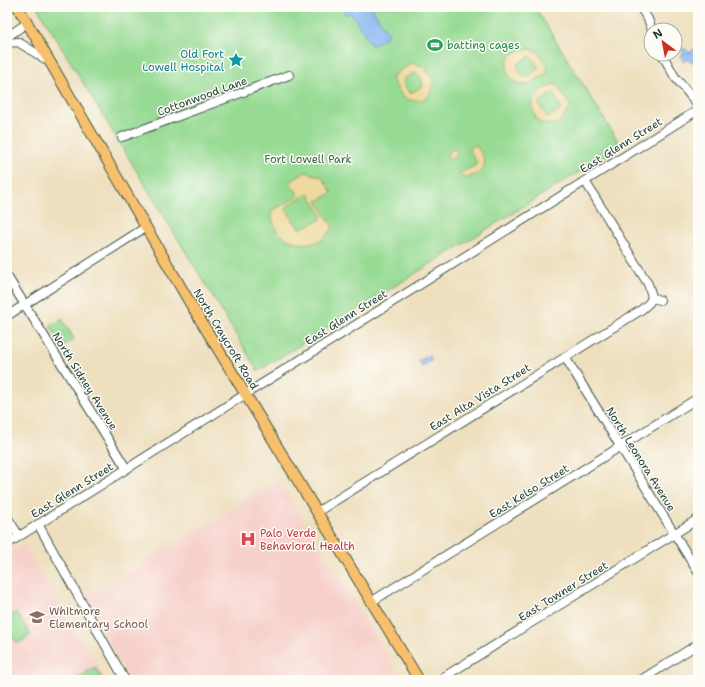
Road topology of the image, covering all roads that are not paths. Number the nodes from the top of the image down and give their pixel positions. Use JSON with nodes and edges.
{"nodes":[{"id":1,"x":18,"y":7,"type":"edge"},
{"id":2,"x":640,"y":7,"type":"edge"},
{"id":3,"x":649,"y":22,"type":"edge"},
{"id":4,"x":28,"y":23,"type":"junction"},
{"id":5,"x":7,"y":37,"type":"edge"},
{"id":6,"x":7,"y":43,"type":"edge"},
{"id":7,"x":667,"y":62,"type":"edge"},
{"id":8,"x":51,"y":63,"type":"junction"},
{"id":9,"x":289,"y":75,"type":"dead end"},
{"id":10,"x":698,"y":105,"type":"edge"},
{"id":11,"x":698,"y":110,"type":"edge"},
{"id":12,"x":122,"y":137,"type":"dead end"},
{"id":13,"x":585,"y":181,"type":"junction"},
{"id":14,"x":146,"y":226,"type":"junction"},
{"id":15,"x":7,"y":276,"type":"edge"},
{"id":16,"x":652,"y":298,"type":"junction"},
{"id":17,"x":660,"y":300,"type":"dead end"},
{"id":18,"x":26,"y":305,"type":"junction"},
{"id":19,"x":7,"y":316,"type":"edge"},
{"id":20,"x":565,"y":358,"type":"junction"},
{"id":21,"x":245,"y":394,"type":"junction"},
{"id":22,"x":698,"y":398,"type":"edge"},
{"id":23,"x":620,"y":447,"type":"junction"},
{"id":24,"x":126,"y":468,"type":"junction"},
{"id":25,"x":317,"y":512,"type":"junction"},
{"id":26,"x":7,"y":517,"type":"edge"},
{"id":27,"x":698,"y":520,"type":"edge"},
{"id":28,"x":38,"y":524,"type":"junction"},
{"id":29,"x":675,"y":534,"type":"junction"},
{"id":30,"x":19,"y":536,"type":"junction"},
{"id":31,"x":7,"y":544,"type":"edge"},
{"id":32,"x":698,"y":572,"type":"edge"},
{"id":33,"x":371,"y":602,"type":"junction"},
{"id":34,"x":698,"y":644,"type":"edge"},
{"id":35,"x":654,"y":672,"type":"junction"},
{"id":36,"x":125,"y":680,"type":"edge"},
{"id":37,"x":419,"y":680,"type":"edge"},
{"id":38,"x":439,"y":680,"type":"edge"},
{"id":39,"x":641,"y":680,"type":"edge"},
{"id":40,"x":658,"y":680,"type":"edge"}],
"edges":[{"from":1,"to":4,"type":"main road","name":"North Craycroft Road"},
{"from":2,"to":3,"type":"street"},
{"from":4,"to":5,"type":"street"},
{"from":4,"to":8,"type":"main road","name":"North Craycroft Road"},
{"from":6,"to":8,"type":"street"},
{"from":7,"to":10,"type":"street"},
{"from":8,"to":14,"type":"main road","name":"North Craycroft Road"},
{"from":9,"to":12,"type":"street","name":"Cottonwood Lane"},
{"from":11,"to":13,"type":"street","name":"East Glenn Street"},
{"from":13,"to":16,"type":"street"},
{"from":13,"to":21,"type":"street","name":"East Glenn Street"},
{"from":14,"to":18,"type":"street"},
{"from":14,"to":21,"type":"main road","name":"North Craycroft Road"},
{"from":15,"to":18,"type":"street","name":"North Sidney Avenue"},
{"from":16,"to":17,"type":"street"},
{"from":16,"to":20,"type":"street","name":"East Alta Vista Street"},
{"from":18,"to":19,"type":"street"},
{"from":18,"to":24,"type":"street","name":"North Sidney Avenue"},
{"from":20,"to":23,"type":"street","name":"North Leonora Avenue"},
{"from":20,"to":25,"type":"street","name":"East Alta Vista Street"},
{"from":21,"to":24,"type":"street","name":"East Glenn Street"},
{"from":21,"to":25,"type":"main road","name":"North Craycroft Road"},
{"from":22,"to":23,"type":"street","name":"East Kelso Street"},
{"from":23,"to":29,"type":"street","name":"North Leonora Avenue"},
{"from":23,"to":33,"type":"street","name":"East Kelso Street"},
{"from":24,"to":28,"type":"street","name":"East Glenn Street"},
{"from":25,"to":33,"type":"main road","name":"North Craycroft Road"},
{"from":26,"to":30,"type":"street"},
{"from":27,"to":29,"type":"street","name":"East Towner Street"},
{"from":28,"to":30,"type":"street","name":"East Glenn Street"},
{"from":28,"to":36,"type":"street"},
{"from":29,"to":32,"type":"street","name":"North Leonora Avenue"},
{"from":29,"to":38,"type":"street","name":"East Towner Street"},
{"from":30,"to":31,"type":"street","name":"East Glenn Street"},
{"from":33,"to":37,"type":"main road","name":"North Craycroft Road"},
{"from":34,"to":35,"type":"street"},
{"from":35,"to":39,"type":"street"},
{"from":35,"to":40,"type":"street"}]}
